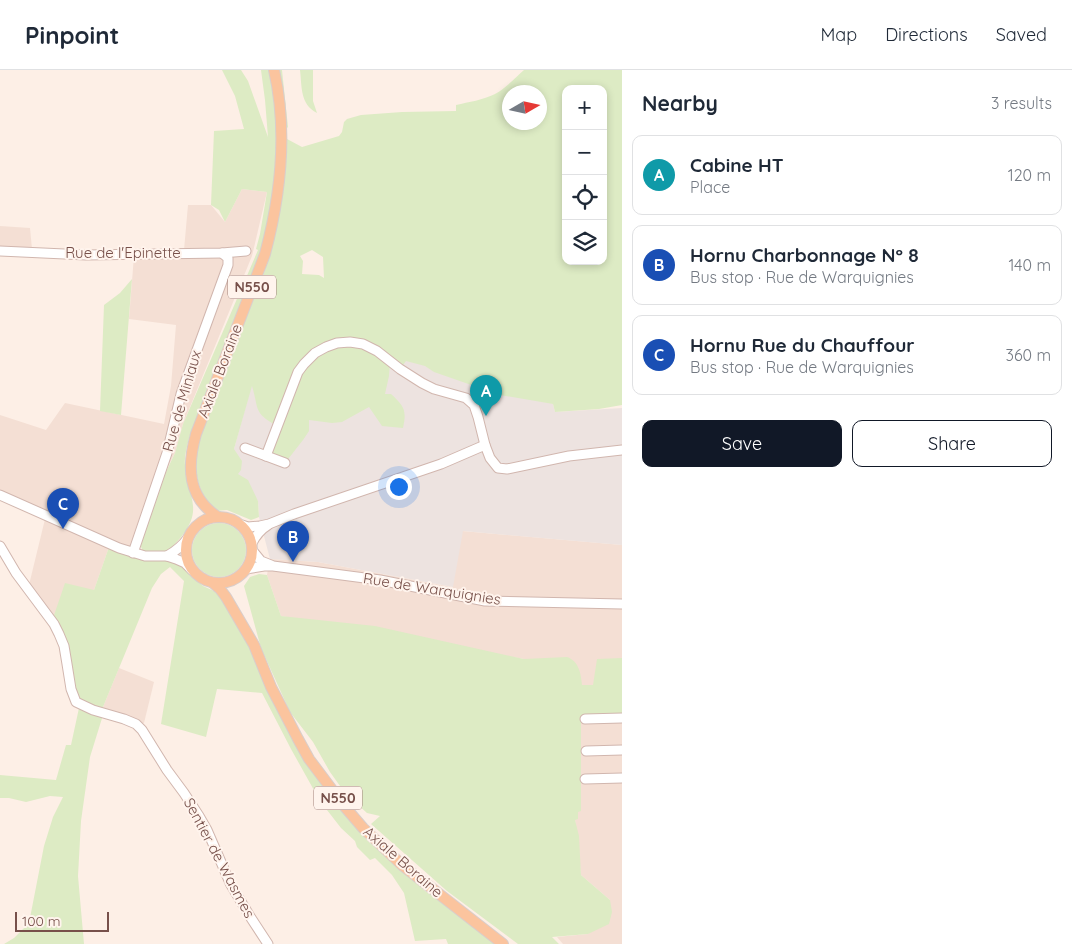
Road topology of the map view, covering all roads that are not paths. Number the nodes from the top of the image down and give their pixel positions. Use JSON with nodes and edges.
{"nodes":[{"id":1,"x":274,"y":70,"type":"edge"},
{"id":2,"x":0,"y":251,"type":"edge"},
{"id":3,"x":246,"y":251,"type":"dead end"},
{"id":4,"x":222,"y":252,"type":"junction"},
{"id":5,"x":485,"y":445,"type":"junction"},
{"id":6,"x":246,"y":448,"type":"dead end"},
{"id":7,"x":622,"y":450,"type":"edge"},
{"id":8,"x":266,"y":456,"type":"junction"},
{"id":9,"x":285,"y":463,"type":"dead end"},
{"id":10,"x":0,"y":495,"type":"edge"},
{"id":11,"x":197,"y":497,"type":"junction"},
{"id":12,"x":218,"y":516,"type":"junction"},
{"id":13,"x":268,"y":524,"type":"junction"},
{"id":14,"x":197,"y":525,"type":"junction"},
{"id":15,"x":242,"y":525,"type":"junction"},
{"id":16,"x":188,"y":538,"type":"junction"},
{"id":17,"x":0,"y":546,"type":"edge"},
{"id":18,"x":252,"y":547,"type":"junction"},
{"id":19,"x":133,"y":552,"type":"junction"},
{"id":20,"x":167,"y":556,"type":"junction"},
{"id":21,"x":273,"y":566,"type":"junction"},
{"id":22,"x":246,"y":569,"type":"junction"},
{"id":23,"x":192,"y":570,"type":"junction"},
{"id":24,"x":235,"y":580,"type":"junction"},
{"id":25,"x":213,"y":583,"type":"junction"},
{"id":26,"x":622,"y":604,"type":"edge"},
{"id":27,"x":232,"y":606,"type":"junction"},
{"id":28,"x":622,"y":718,"type":"edge"},
{"id":29,"x":585,"y":719,"type":"dead end"},
{"id":30,"x":622,"y":750,"type":"edge"},
{"id":31,"x":586,"y":751,"type":"dead end"},
{"id":32,"x":622,"y":778,"type":"edge"},
{"id":33,"x":585,"y":779,"type":"dead end"},
{"id":34,"x":268,"y":944,"type":"edge"},
{"id":35,"x":503,"y":944,"type":"edge"}],
"edges":[{"from":1,"to":11,"type":"main road","name":"Axiale Boraine","number":"N550"},
{"from":2,"to":4,"type":"street","name":"Rue de l'Epinette"},
{"from":3,"to":4,"type":"street","name":"Rue de l'Epinette"},
{"from":4,"to":19,"type":"street","name":"Rue de Miniaux"},
{"from":5,"to":7,"type":"street"},
{"from":5,"to":8,"type":"street"},
{"from":5,"to":13,"type":"street"},
{"from":6,"to":8,"type":"street"},
{"from":8,"to":9,"type":"street"},
{"from":10,"to":19,"type":"street"},
{"from":11,"to":12,"type":"main road"},
{"from":11,"to":14,"type":"main road","name":"Axiale Boraine"},
{"from":12,"to":14,"type":"main road"},
{"from":12,"to":15,"type":"main road"},
{"from":13,"to":15,"type":"street"},
{"from":13,"to":18,"type":"street"},
{"from":14,"to":16,"type":"main road"},
{"from":15,"to":18,"type":"main road"},
{"from":16,"to":20,"type":"street"},
{"from":16,"to":23,"type":"main road"},
{"from":17,"to":34,"type":"street","name":"Sentier de Wasmes"},
{"from":18,"to":21,"type":"street"},
{"from":18,"to":22,"type":"main road"},
{"from":19,"to":20,"type":"street"},
{"from":20,"to":23,"type":"street"},
{"from":21,"to":22,"type":"street","name":"Rue de Warquignies"},
{"from":21,"to":26,"type":"street","name":"Rue de Warquignies"},
{"from":22,"to":24,"type":"main road"},
{"from":23,"to":25,"type":"main road"},
{"from":24,"to":25,"type":"main road"},
{"from":24,"to":27,"type":"main road"},
{"from":25,"to":27,"type":"main road","name":"Axiale Boraine"},
{"from":27,"to":35,"type":"main road","name":"Axiale Boraine","number":"N550"},
{"from":28,"to":29,"type":"street"},
{"from":30,"to":31,"type":"street"},
{"from":32,"to":33,"type":"street"}]}
